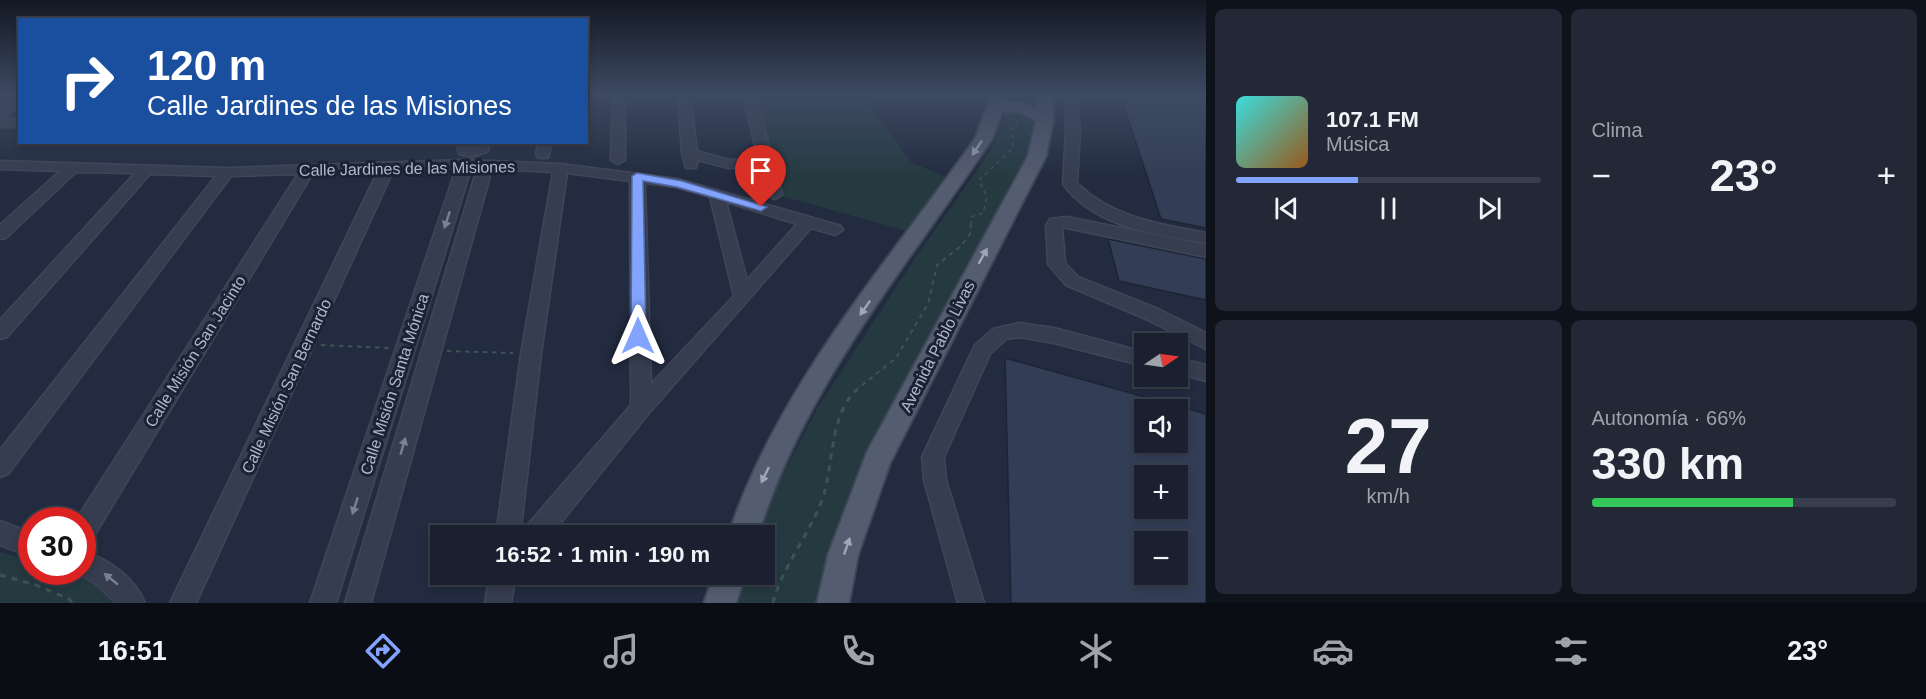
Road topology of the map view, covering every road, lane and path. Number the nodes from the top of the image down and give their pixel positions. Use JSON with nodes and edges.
{"nodes":[{"id":1,"x":619,"y":122,"type":"edge"},
{"id":2,"x":687,"y":122,"type":"edge"},
{"id":3,"x":756,"y":122,"type":"edge"},
{"id":4,"x":990,"y":122,"type":"edge"},
{"id":5,"x":1016,"y":122,"type":"edge"},
{"id":6,"x":1040,"y":122,"type":"edge"},
{"id":7,"x":1073,"y":122,"type":"edge"},
{"id":8,"x":0,"y":123,"type":"edge"},
{"id":9,"x":18,"y":123,"type":"edge"},
{"id":10,"x":463,"y":144,"type":"edge"},
{"id":11,"x":482,"y":144,"type":"edge"},
{"id":12,"x":618,"y":160,"type":"dead end"},
{"id":13,"x":766,"y":163,"type":"junction"},
{"id":14,"x":465,"y":164,"type":"junction"},
{"id":15,"x":486,"y":164,"type":"junction"},
{"id":16,"x":0,"y":165,"type":"edge"},
{"id":17,"x":387,"y":168,"type":"junction"},
{"id":18,"x":561,"y":168,"type":"junction"},
{"id":19,"x":71,"y":169,"type":"junction"},
{"id":20,"x":146,"y":170,"type":"junction"},
{"id":21,"x":308,"y":170,"type":"junction"},
{"id":22,"x":227,"y":172,"type":"junction"},
{"id":23,"x":637,"y":176,"type":"junction"},
{"id":24,"x":716,"y":193,"type":"junction"},
{"id":25,"x":774,"y":194,"type":"dead end"},
{"id":26,"x":807,"y":222,"type":"junction"},
{"id":27,"x":834,"y":230,"type":"dead end"},
{"id":28,"x":0,"y":234,"type":"edge"},
{"id":29,"x":1206,"y":238,"type":"edge"},
{"id":30,"x":1206,"y":251,"type":"edge"},
{"id":31,"x":743,"y":297,"type":"junction"},
{"id":32,"x":0,"y":333,"type":"edge"},
{"id":33,"x":1206,"y":342,"type":"edge"},
{"id":34,"x":306,"y":345,"type":"junction"},
{"id":35,"x":405,"y":349,"type":"junction"},
{"id":36,"x":431,"y":350,"type":"junction"},
{"id":37,"x":531,"y":354,"type":"junction"},
{"id":38,"x":1134,"y":356,"type":"edge"},
{"id":39,"x":1188,"y":368,"type":"edge"},
{"id":40,"x":1206,"y":373,"type":"edge"},
{"id":41,"x":642,"y":407,"type":"junction"},
{"id":42,"x":0,"y":467,"type":"edge"},
{"id":43,"x":96,"y":511,"type":"edge"},
{"id":44,"x":509,"y":525,"type":"edge"},
{"id":45,"x":543,"y":525,"type":"edge"},
{"id":46,"x":747,"y":525,"type":"edge"},
{"id":47,"x":0,"y":533,"type":"edge"},
{"id":48,"x":18,"y":540,"type":"edge"},
{"id":49,"x":96,"y":568,"type":"edge"},
{"id":50,"x":0,"y":575,"type":"edge"},
{"id":51,"x":501,"y":585,"type":"edge"},
{"id":52,"x":726,"y":585,"type":"edge"},
{"id":53,"x":72,"y":603,"type":"edge"},
{"id":54,"x":132,"y":603,"type":"edge"},
{"id":55,"x":183,"y":603,"type":"edge"},
{"id":56,"x":323,"y":603,"type":"edge"},
{"id":57,"x":358,"y":603,"type":"edge"},
{"id":58,"x":498,"y":603,"type":"edge"},
{"id":59,"x":720,"y":603,"type":"edge"},
{"id":60,"x":773,"y":603,"type":"edge"},
{"id":61,"x":833,"y":603,"type":"edge"},
{"id":62,"x":971,"y":603,"type":"edge"}],
"edges":[{"from":1,"to":12,"type":"street"},
{"from":2,"to":13,"type":"street"},
{"from":3,"to":13,"type":"street"},
{"from":4,"to":46,"type":"main road","one_way":true},
{"from":5,"to":60,"type":"path"},
{"from":61,"to":6,"type":"main road","name":"Avenida Pablo Livas","one_way":true},
{"from":7,"to":29,"type":"street"},
{"from":8,"to":9,"type":"street"},
{"from":10,"to":11,"type":"street"},
{"from":13,"to":25,"type":"street"},
{"from":14,"to":15,"type":"street","name":"Calle Jardines de las Misiones"},
{"from":14,"to":17,"type":"street","name":"Calle Jardines de las Misiones"},
{"from":14,"to":35,"type":"street","name":"Calle Misión Santa Mónica","one_way":true},
{"from":15,"to":18,"type":"street","name":"Calle Jardines de las Misiones"},
{"from":15,"to":36,"type":"street","name":"Calle Misión Santa Mónica"},
{"from":16,"to":19,"type":"street","name":"Calle Jardines de las Misiones"},
{"from":17,"to":21,"type":"street","name":"Calle Jardines de las Misiones"},
{"from":17,"to":34,"type":"street","name":"Calle Misión San Bernardo"},
{"from":18,"to":23,"type":"street","name":"Calle Jardines de las Misiones"},
{"from":18,"to":37,"type":"street"},
{"from":19,"to":20,"type":"street","name":"Calle Jardines de las Misiones"},
{"from":19,"to":28,"type":"street"},
{"from":20,"to":22,"type":"street","name":"Calle Jardines de las Misiones"},
{"from":20,"to":32,"type":"street"},
{"from":21,"to":22,"type":"street","name":"Calle Jardines de las Misiones"},
{"from":21,"to":43,"type":"street","name":"Calle Misión San Jacinto"},
{"from":22,"to":42,"type":"street"},
{"from":23,"to":24,"type":"street","name":"Calle Jardines de las Misiones"},
{"from":23,"to":41,"type":"street"},
{"from":24,"to":26,"type":"street","name":"Calle Jardines de las Misiones"},
{"from":24,"to":31,"type":"street"},
{"from":26,"to":27,"type":"street","name":"Calle Jardines de las Misiones"},
{"from":26,"to":31,"type":"street"},
{"from":30,"to":33,"type":"street"},
{"from":31,"to":41,"type":"street"},
{"from":34,"to":35,"type":"path"},
{"from":34,"to":55,"type":"street","name":"Calle Misión San Bernardo"},
{"from":35,"to":36,"type":"street"},
{"from":35,"to":56,"type":"street","name":"Calle Misión Santa Mónica","one_way":true},
{"from":36,"to":37,"type":"path"},
{"from":57,"to":36,"type":"street","name":"Calle Misión Santa Mónica","one_way":true},
{"from":37,"to":44,"type":"street"},
{"from":38,"to":62,"type":"street"},
{"from":39,"to":40,"type":"street"},
{"from":41,"to":45,"type":"street"},
{"from":47,"to":48,"type":"street"},
{"from":54,"to":49,"type":"street","one_way":true},
{"from":50,"to":53,"type":"path"},
{"from":51,"to":58,"type":"street"},
{"from":52,"to":59,"type":"main road"}]}
